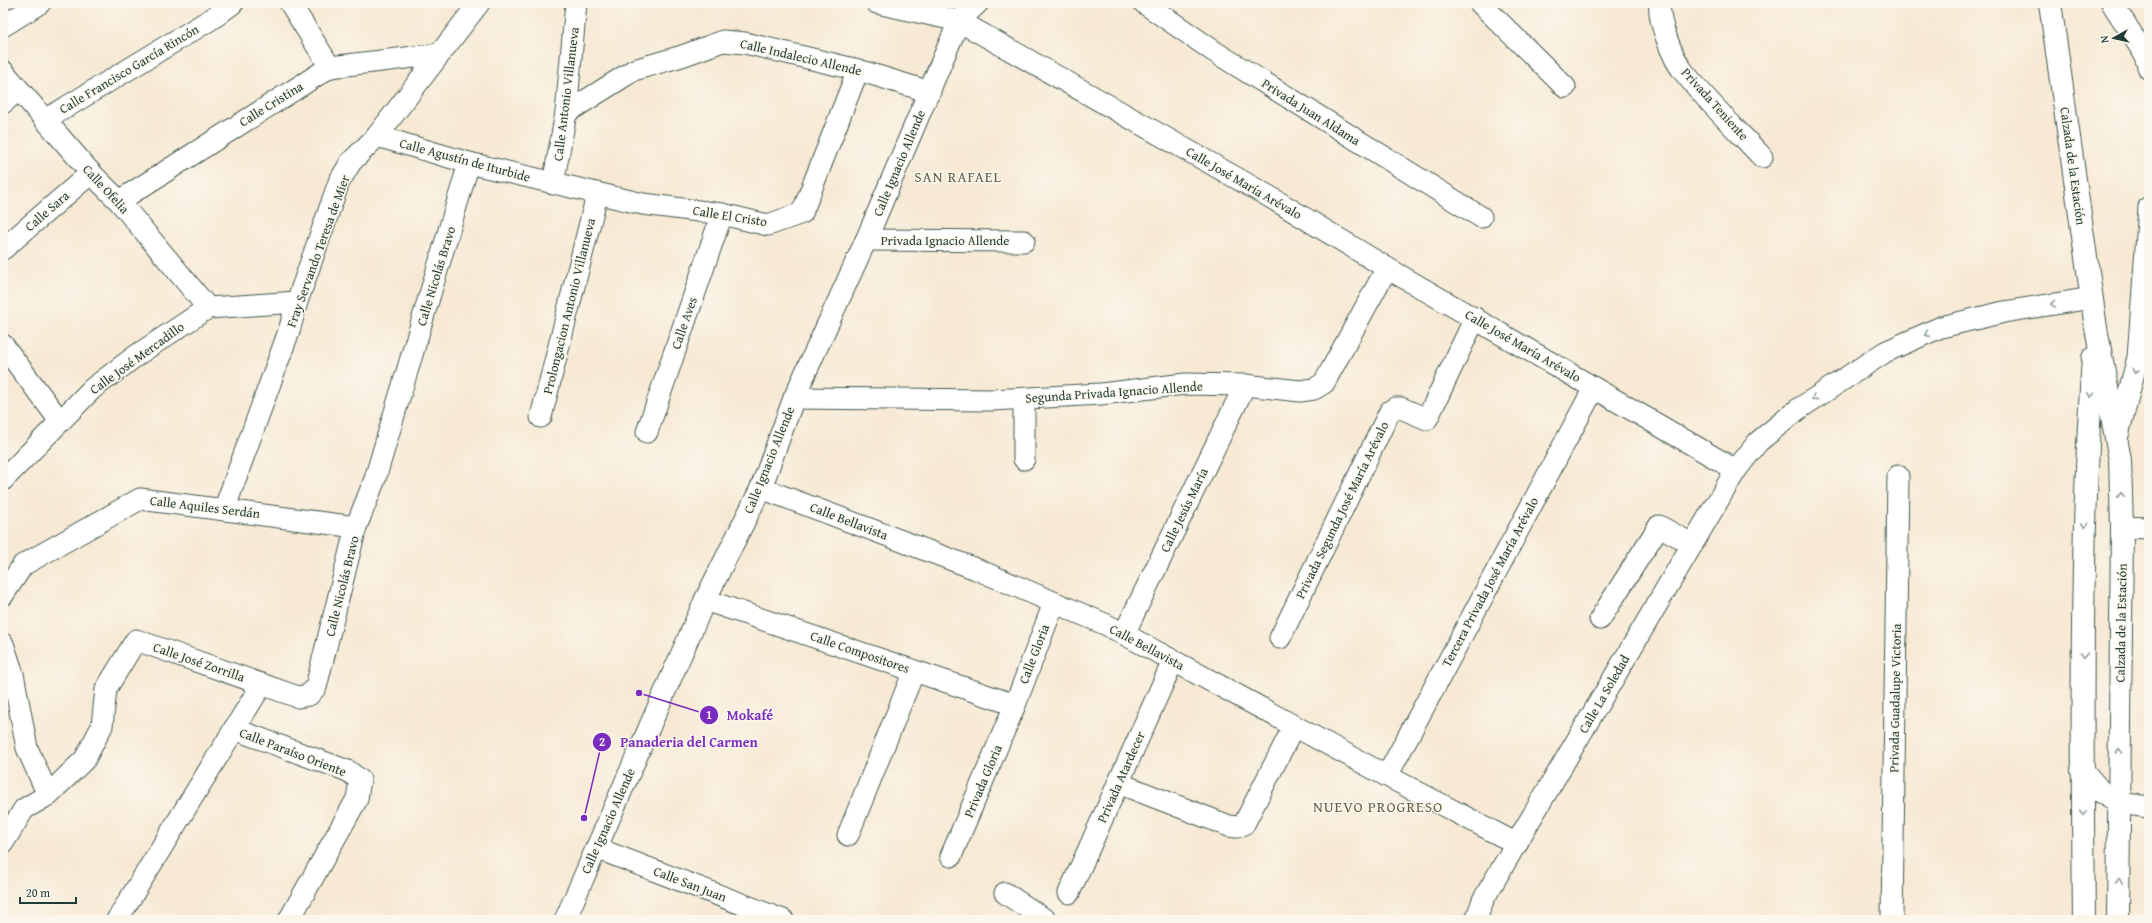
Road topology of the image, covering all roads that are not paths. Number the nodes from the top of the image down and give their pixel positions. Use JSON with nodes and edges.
{"nodes":[{"id":1,"x":40,"y":3,"type":"edge"},
{"id":2,"x":233,"y":3,"type":"edge"},
{"id":3,"x":290,"y":3,"type":"edge"},
{"id":4,"x":480,"y":3,"type":"edge"},
{"id":5,"x":576,"y":3,"type":"edge"},
{"id":6,"x":877,"y":3,"type":"edge"},
{"id":7,"x":978,"y":3,"type":"edge"},
{"id":8,"x":1144,"y":3,"type":"edge"},
{"id":9,"x":1480,"y":3,"type":"edge"},
{"id":10,"x":1660,"y":3,"type":"edge"},
{"id":11,"x":2050,"y":3,"type":"edge"},
{"id":12,"x":2112,"y":3,"type":"edge"},
{"id":13,"x":959,"y":21,"type":"junction"},
{"id":14,"x":3,"y":26,"type":"edge"},
{"id":15,"x":440,"y":54,"type":"junction"},
{"id":16,"x":330,"y":66,"type":"junction"},
{"id":17,"x":2149,"y":69,"type":"edge"},
{"id":18,"x":858,"y":70,"type":"junction"},
{"id":19,"x":3,"y":71,"type":"edge"},
{"id":20,"x":1565,"y":87,"type":"dead end"},
{"id":21,"x":930,"y":92,"type":"junction"},
{"id":22,"x":10,"y":97,"type":"edge"},
{"id":23,"x":566,"y":113,"type":"junction"},
{"id":24,"x":45,"y":120,"type":"junction"},
{"id":25,"x":377,"y":136,"type":"junction"},
{"id":26,"x":1762,"y":157,"type":"dead end"},
{"id":27,"x":469,"y":163,"type":"junction"},
{"id":28,"x":90,"y":173,"type":"junction"},
{"id":29,"x":553,"y":184,"type":"junction"},
{"id":30,"x":597,"y":195,"type":"junction"},
{"id":31,"x":119,"y":201,"type":"junction"},
{"id":32,"x":2149,"y":207,"type":"edge"},
{"id":33,"x":722,"y":214,"type":"junction"},
{"id":34,"x":1481,"y":217,"type":"dead end"},
{"id":35,"x":866,"y":240,"type":"junction"},
{"id":36,"x":1024,"y":241,"type":"dead end"},
{"id":37,"x":3,"y":249,"type":"edge"},
{"id":38,"x":1387,"y":268,"type":"junction"},
{"id":39,"x":2092,"y":298,"type":"junction"},
{"id":40,"x":297,"y":302,"type":"junction"},
{"id":41,"x":208,"y":308,"type":"junction"},
{"id":42,"x":1475,"y":318,"type":"junction"},
{"id":43,"x":2096,"y":328,"type":"junction"},
{"id":44,"x":3,"y":346,"type":"edge"},
{"id":45,"x":1245,"y":386,"type":"junction"},
{"id":46,"x":1594,"y":388,"type":"junction"},
{"id":47,"x":794,"y":398,"type":"junction"},
{"id":48,"x":1024,"y":399,"type":"junction"},
{"id":49,"x":541,"y":417,"type":"dead end"},
{"id":50,"x":60,"y":421,"type":"junction"},
{"id":51,"x":647,"y":432,"type":"dead end"},
{"id":52,"x":2117,"y":439,"type":"junction"},
{"id":53,"x":1024,"y":459,"type":"dead end"},
{"id":54,"x":2086,"y":459,"type":"junction"},
{"id":55,"x":2120,"y":460,"type":"junction"},
{"id":56,"x":1736,"y":470,"type":"junction"},
{"id":57,"x":1898,"y":476,"type":"dead end"},
{"id":58,"x":3,"y":480,"type":"edge"},
{"id":59,"x":761,"y":488,"type":"junction"},
{"id":60,"x":224,"y":510,"type":"junction"},
{"id":61,"x":356,"y":527,"type":"junction"},
{"id":62,"x":2122,"y":527,"type":"junction"},
{"id":63,"x":2149,"y":528,"type":"edge"},
{"id":64,"x":1692,"y":544,"type":"junction"},
{"id":65,"x":3,"y":595,"type":"edge"},
{"id":66,"x":705,"y":600,"type":"junction"},
{"id":67,"x":1054,"y":603,"type":"junction"},
{"id":68,"x":1600,"y":618,"type":"dead end"},
{"id":69,"x":1124,"y":634,"type":"junction"},
{"id":70,"x":1280,"y":638,"type":"dead end"},
{"id":71,"x":3,"y":644,"type":"edge"},
{"id":72,"x":1173,"y":661,"type":"junction"},
{"id":73,"x":914,"y":671,"type":"junction"},
{"id":74,"x":262,"y":684,"type":"junction"},
{"id":75,"x":1015,"y":705,"type":"junction"},
{"id":76,"x":1294,"y":726,"type":"junction"},
{"id":77,"x":234,"y":729,"type":"junction"},
{"id":78,"x":2082,"y":770,"type":"junction"},
{"id":79,"x":1387,"y":776,"type":"junction"},
{"id":80,"x":1118,"y":783,"type":"junction"},
{"id":81,"x":48,"y":795,"type":"junction"},
{"id":82,"x":2119,"y":803,"type":"junction"},
{"id":83,"x":2149,"y":807,"type":"edge"},
{"id":84,"x":848,"y":835,"type":"dead end"},
{"id":85,"x":3,"y":843,"type":"edge"},
{"id":86,"x":1517,"y":844,"type":"junction"},
{"id":87,"x":596,"y":848,"type":"junction"},
{"id":88,"x":951,"y":856,"type":"dead end"},
{"id":89,"x":1004,"y":893,"type":"dead end"},
{"id":90,"x":1069,"y":893,"type":"dead end"},
{"id":91,"x":117,"y":920,"type":"edge"},
{"id":92,"x":289,"y":920,"type":"edge"},
{"id":93,"x":565,"y":920,"type":"edge"},
{"id":94,"x":783,"y":920,"type":"edge"},
{"id":95,"x":1046,"y":920,"type":"edge"},
{"id":96,"x":1476,"y":920,"type":"edge"},
{"id":97,"x":1892,"y":920,"type":"edge"},
{"id":98,"x":2082,"y":920,"type":"edge"},
{"id":99,"x":2118,"y":920,"type":"edge"}],
"edges":[{"from":1,"to":14,"type":"street"},
{"from":2,"to":24,"type":"street","name":"Calle Francisco García Rincón"},
{"from":3,"to":16,"type":"street"},
{"from":4,"to":15,"type":"street","name":"Fray Servando Teresa de Mier"},
{"from":5,"to":23,"type":"street","name":"Calle Antonio Villanueva"},
{"from":6,"to":13,"type":"street","name":"Calle José María Arévalo"},
{"from":7,"to":13,"type":"street","name":"Calle Ignacio Allende"},
{"from":8,"to":34,"type":"street","name":"Privada Juan Aldama"},
{"from":9,"to":20,"type":"street"},
{"from":10,"to":26,"type":"street","name":"Privada Teniente"},
{"from":11,"to":39,"type":"main road","name":"Calzada de la Estación"},
{"from":12,"to":17,"type":"street"},
{"from":13,"to":21,"type":"street","name":"Calle Ignacio Allende"},
{"from":13,"to":38,"type":"street","name":"Calle José María Arévalo"},
{"from":15,"to":16,"type":"street","name":"Calle Cristina"},
{"from":15,"to":25,"type":"street","name":"Fray Servando Teresa de Mier"},
{"from":16,"to":31,"type":"street","name":"Calle Cristina"},
{"from":18,"to":21,"type":"street","name":"Calle Indalecio Allende"},
{"from":18,"to":23,"type":"street","name":"Calle Indalecio Allende"},
{"from":18,"to":33,"type":"street","name":"Calle El Cristo"},
{"from":19,"to":22,"type":"street","name":"Calle Ofelia"},
{"from":21,"to":35,"type":"street","name":"Calle Ignacio Allende"},
{"from":22,"to":24,"type":"street","name":"Calle Ofelia"},
{"from":23,"to":29,"type":"street","name":"Calle Antonio Villanueva"},
{"from":24,"to":28,"type":"street","name":"Calle Ofelia"},
{"from":25,"to":27,"type":"street","name":"Calle Agustín de Iturbide"},
{"from":25,"to":40,"type":"street","name":"Fray Servando Teresa de Mier"},
{"from":27,"to":29,"type":"street","name":"Calle Agustín de Iturbide"},
{"from":27,"to":61,"type":"street","name":"Calle Nicolás Bravo"},
{"from":28,"to":31,"type":"street","name":"Calle Ofelia"},
{"from":28,"to":37,"type":"street","name":"Calle Sara"},
{"from":29,"to":30,"type":"street","name":"Calle El Cristo"},
{"from":30,"to":33,"type":"street","name":"Calle El Cristo"},
{"from":30,"to":49,"type":"street","name":"Prolongacion Antonio Villanueva"},
{"from":31,"to":41,"type":"street","name":"Calle Ofelia"},
{"from":32,"to":52,"type":"street","one_way":true},
{"from":33,"to":51,"type":"street","name":"Calle Aves"},
{"from":35,"to":36,"type":"street","name":"Privada Ignacio Allende"},
{"from":35,"to":47,"type":"street","name":"Calle Ignacio Allende"},
{"from":38,"to":42,"type":"street","name":"Calle José María Arévalo"},
{"from":38,"to":45,"type":"street","name":"Segunda Privada Ignacio Allende"},
{"from":39,"to":43,"type":"main road","name":"Calzada de la Estación"},
{"from":39,"to":56,"type":"street","one_way":true},
{"from":40,"to":41,"type":"street"},
{"from":40,"to":60,"type":"street","name":"Fray Servando Teresa de Mier"},
{"from":41,"to":50,"type":"street","name":"Calle José Mercadillo"},
{"from":42,"to":46,"type":"street","name":"Calle José María Arévalo"},
{"from":42,"to":70,"type":"street","name":"Privada Segunda José María Arévalo"},
{"from":43,"to":52,"type":"main road","name":"Calzada de la Estación"},
{"from":43,"to":54,"type":"main road","name":"Calzada de la Estación","one_way":true},
{"from":44,"to":50,"type":"street"},
{"from":45,"to":48,"type":"street","name":"Segunda Privada Ignacio Allende"},
{"from":45,"to":69,"type":"street","name":"Calle Jesús María"},
{"from":46,"to":56,"type":"street","name":"Calle José María Arévalo"},
{"from":46,"to":79,"type":"street","name":"Tercera Privada José María Arévalo"},
{"from":47,"to":48,"type":"street","name":"Segunda Privada Ignacio Allende"},
{"from":47,"to":59,"type":"street","name":"Calle Ignacio Allende"},
{"from":48,"to":53,"type":"street"},
{"from":50,"to":58,"type":"street","name":"Calle José Mercadillo"},
{"from":52,"to":55,"type":"main road","name":"Calzada de la Estación"},
{"from":54,"to":55,"type":"main road"},
{"from":54,"to":78,"type":"main road","name":"Calzada de la Estación","one_way":true},
{"from":62,"to":55,"type":"main road","name":"Calzada de la Estación","one_way":true},
{"from":56,"to":64,"type":"street","name":"Calle La Soledad"},
{"from":57,"to":97,"type":"street","name":"Privada Guadalupe Victoria"},
{"from":59,"to":66,"type":"street","name":"Calle Ignacio Allende"},
{"from":59,"to":67,"type":"street","name":"Calle Bellavista"},
{"from":60,"to":61,"type":"street","name":"Calle Aquiles Serdán"},
{"from":60,"to":65,"type":"street","name":"Calle Aquiles Serdán"},
{"from":61,"to":74,"type":"street","name":"Calle Nicolás Bravo"},
{"from":62,"to":63,"type":"street"},
{"from":82,"to":62,"type":"main road","name":"Calzada de la Estación","one_way":true},
{"from":64,"to":68,"type":"street"},
{"from":64,"to":86,"type":"street","name":"Calle La Soledad"},
{"from":66,"to":73,"type":"street","name":"Calle Compositores"},
{"from":66,"to":87,"type":"street","name":"Calle Ignacio Allende"},
{"from":67,"to":69,"type":"street","name":"Calle Bellavista"},
{"from":67,"to":75,"type":"street","name":"Calle Gloria"},
{"from":69,"to":72,"type":"street","name":"Calle Bellavista"},
{"from":71,"to":81,"type":"street"},
{"from":72,"to":76,"type":"street","name":"Calle Bellavista"},
{"from":72,"to":80,"type":"street","name":"Privada Atardecer"},
{"from":73,"to":75,"type":"street","name":"Calle Compositores"},
{"from":73,"to":84,"type":"street"},
{"from":74,"to":77,"type":"street"},
{"from":74,"to":81,"type":"street","name":"Calle José Zorrilla"},
{"from":75,"to":88,"type":"street","name":"Privada Gloria"},
{"from":76,"to":79,"type":"street","name":"Calle Bellavista"},
{"from":76,"to":80,"type":"street"},
{"from":77,"to":91,"type":"street"},
{"from":77,"to":92,"type":"street","name":"Calle Paraíso Oriente"},
{"from":78,"to":82,"type":"main road"},
{"from":78,"to":98,"type":"main road","name":"Calzada de la Estación","one_way":true},
{"from":79,"to":86,"type":"street","name":"Calle Bellavista"},
{"from":80,"to":90,"type":"street","name":"Privada Atardecer"},
{"from":81,"to":85,"type":"street"},
{"from":82,"to":83,"type":"street"},
{"from":99,"to":82,"type":"main road","name":"Calzada de la Estación","one_way":true},
{"from":86,"to":96,"type":"street","name":"Calle La Soledad"},
{"from":87,"to":93,"type":"street","name":"Calle Ignacio Allende"},
{"from":87,"to":94,"type":"street","name":"Calle San Juan"},
{"from":89,"to":95,"type":"street"}]}
